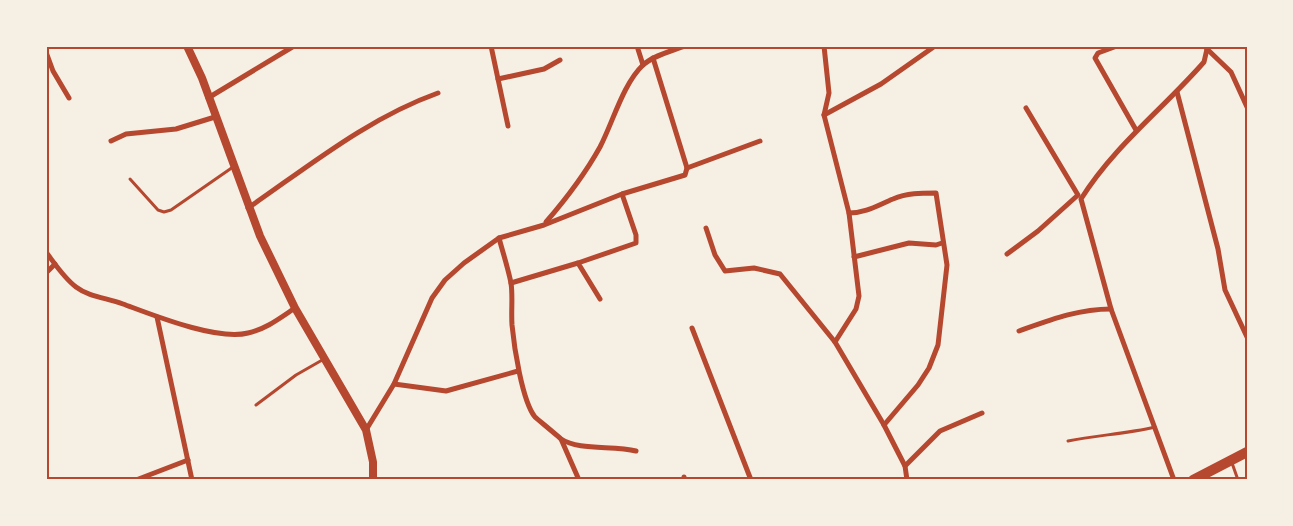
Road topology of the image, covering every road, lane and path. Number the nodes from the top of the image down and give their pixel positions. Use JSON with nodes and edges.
{"nodes":[{"id":1,"x":187,"y":46,"type":"edge"},
{"id":2,"x":294,"y":46,"type":"edge"},
{"id":3,"x":491,"y":46,"type":"edge"},
{"id":4,"x":638,"y":46,"type":"edge"},
{"id":5,"x":685,"y":46,"type":"edge"},
{"id":6,"x":824,"y":46,"type":"edge"},
{"id":7,"x":935,"y":46,"type":"edge"},
{"id":8,"x":1117,"y":46,"type":"edge"},
{"id":9,"x":1206,"y":48,"type":"edge"},
{"id":10,"x":46,"y":52,"type":"edge"},
{"id":11,"x":653,"y":58,"type":"junction"},
{"id":12,"x":560,"y":60,"type":"dead end"},
{"id":13,"x":643,"y":65,"type":"junction"},
{"id":14,"x":498,"y":79,"type":"junction"},
{"id":15,"x":1177,"y":92,"type":"junction"},
{"id":16,"x":438,"y":93,"type":"dead end"},
{"id":17,"x":69,"y":98,"type":"dead end"},
{"id":18,"x":208,"y":98,"type":"junction"},
{"id":19,"x":1247,"y":107,"type":"edge"},
{"id":20,"x":1026,"y":108,"type":"dead end"},
{"id":21,"x":824,"y":115,"type":"junction"},
{"id":22,"x":215,"y":117,"type":"junction"},
{"id":23,"x":508,"y":126,"type":"dead end"},
{"id":24,"x":1136,"y":130,"type":"junction"},
{"id":25,"x":760,"y":140,"type":"dead end"},
{"id":26,"x":111,"y":141,"type":"dead end"},
{"id":27,"x":233,"y":167,"type":"junction"},
{"id":28,"x":687,"y":168,"type":"junction"},
{"id":29,"x":130,"y":179,"type":"dead end"},
{"id":30,"x":622,"y":194,"type":"junction"},
{"id":31,"x":1080,"y":197,"type":"junction"},
{"id":32,"x":248,"y":208,"type":"junction"},
{"id":33,"x":849,"y":213,"type":"junction"},
{"id":34,"x":544,"y":224,"type":"junction"},
{"id":35,"x":706,"y":228,"type":"dead end"},
{"id":36,"x":499,"y":238,"type":"junction"},
{"id":37,"x":942,"y":243,"type":"junction"},
{"id":38,"x":46,"y":252,"type":"edge"},
{"id":39,"x":1007,"y":254,"type":"dead end"},
{"id":40,"x":854,"y":257,"type":"junction"},
{"id":41,"x":578,"y":263,"type":"junction"},
{"id":42,"x":55,"y":264,"type":"junction"},
{"id":43,"x":46,"y":273,"type":"edge"},
{"id":44,"x":511,"y":284,"type":"junction"},
{"id":45,"x":600,"y":299,"type":"dead end"},
{"id":46,"x":296,"y":308,"type":"junction"},
{"id":47,"x":1111,"y":309,"type":"junction"},
{"id":48,"x":157,"y":317,"type":"junction"},
{"id":49,"x":692,"y":328,"type":"dead end"},
{"id":50,"x":1019,"y":331,"type":"dead end"},
{"id":51,"x":1247,"y":337,"type":"edge"},
{"id":52,"x":834,"y":342,"type":"junction"},
{"id":53,"x":325,"y":358,"type":"junction"},
{"id":54,"x":518,"y":371,"type":"junction"},
{"id":55,"x":394,"y":384,"type":"junction"},
{"id":56,"x":256,"y":405,"type":"dead end"},
{"id":57,"x":982,"y":413,"type":"dead end"},
{"id":58,"x":884,"y":425,"type":"junction"},
{"id":59,"x":1154,"y":427,"type":"junction"},
{"id":60,"x":366,"y":430,"type":"junction"},
{"id":61,"x":561,"y":439,"type":"junction"},
{"id":62,"x":1068,"y":441,"type":"dead end"},
{"id":63,"x":636,"y":451,"type":"dead end"},
{"id":64,"x":1247,"y":452,"type":"edge"},
{"id":65,"x":188,"y":460,"type":"junction"},
{"id":66,"x":1230,"y":460,"type":"junction"},
{"id":67,"x":905,"y":466,"type":"junction"},
{"id":68,"x":136,"y":480,"type":"edge"},
{"id":69,"x":192,"y":480,"type":"edge"},
{"id":70,"x":373,"y":480,"type":"edge"},
{"id":71,"x":579,"y":480,"type":"edge"},
{"id":72,"x":752,"y":480,"type":"edge"},
{"id":73,"x":907,"y":480,"type":"edge"},
{"id":74,"x":1174,"y":480,"type":"edge"},
{"id":75,"x":1193,"y":480,"type":"edge"},
{"id":76,"x":1238,"y":480,"type":"edge"}],
"edges":[{"from":1,"to":18,"type":"street"},
{"from":2,"to":18,"type":"street"},
{"from":3,"to":14,"type":"street"},
{"from":4,"to":13,"type":"street"},
{"from":5,"to":11,"type":"street"},
{"from":6,"to":21,"type":"street"},
{"from":7,"to":21,"type":"street"},
{"from":8,"to":24,"type":"street"},
{"from":9,"to":15,"type":"street"},
{"from":9,"to":19,"type":"street"},
{"from":10,"to":17,"type":"street"},
{"from":11,"to":13,"type":"street"},
{"from":11,"to":28,"type":"street"},
{"from":12,"to":14,"type":"street"},
{"from":13,"to":34,"type":"street"},
{"from":14,"to":23,"type":"street"},
{"from":15,"to":24,"type":"street"},
{"from":15,"to":51,"type":"street"},
{"from":16,"to":32,"type":"street"},
{"from":18,"to":22,"type":"street"},
{"from":20,"to":31,"type":"street"},
{"from":21,"to":33,"type":"street"},
{"from":22,"to":26,"type":"street"},
{"from":22,"to":27,"type":"street"},
{"from":24,"to":31,"type":"street"},
{"from":25,"to":28,"type":"street"},
{"from":27,"to":29,"type":"lane"},
{"from":27,"to":32,"type":"street"},
{"from":28,"to":30,"type":"street"},
{"from":30,"to":34,"type":"street"},
{"from":30,"to":41,"type":"street"},
{"from":31,"to":39,"type":"street"},
{"from":31,"to":47,"type":"street"},
{"from":32,"to":46,"type":"street"},
{"from":33,"to":37,"type":"street"},
{"from":33,"to":40,"type":"street"},
{"from":34,"to":36,"type":"street"},
{"from":35,"to":52,"type":"street"},
{"from":36,"to":44,"type":"street"},
{"from":36,"to":55,"type":"street"},
{"from":37,"to":40,"type":"street"},
{"from":37,"to":58,"type":"street"},
{"from":38,"to":42,"type":"street"},
{"from":40,"to":52,"type":"street"},
{"from":41,"to":44,"type":"street"},
{"from":41,"to":45,"type":"street"},
{"from":42,"to":43,"type":"street"},
{"from":42,"to":48,"type":"street"},
{"from":44,"to":54,"type":"street"},
{"from":46,"to":48,"type":"street"},
{"from":46,"to":53,"type":"street"},
{"from":47,"to":50,"type":"street"},
{"from":47,"to":59,"type":"street"},
{"from":48,"to":65,"type":"street"},
{"from":49,"to":72,"type":"street"},
{"from":52,"to":58,"type":"street"},
{"from":53,"to":56,"type":"lane"},
{"from":53,"to":60,"type":"street"},
{"from":54,"to":55,"type":"street"},
{"from":54,"to":61,"type":"street"},
{"from":55,"to":60,"type":"street"},
{"from":57,"to":67,"type":"street"},
{"from":58,"to":67,"type":"street"},
{"from":59,"to":62,"type":"lane"},
{"from":59,"to":74,"type":"street"},
{"from":60,"to":70,"type":"street"},
{"from":61,"to":63,"type":"street"},
{"from":61,"to":71,"type":"street"},
{"from":64,"to":66,"type":"main road"},
{"from":65,"to":68,"type":"street"},
{"from":65,"to":69,"type":"street"},
{"from":66,"to":75,"type":"main road"},
{"from":66,"to":76,"type":"lane"},
{"from":67,"to":73,"type":"street"}]}
